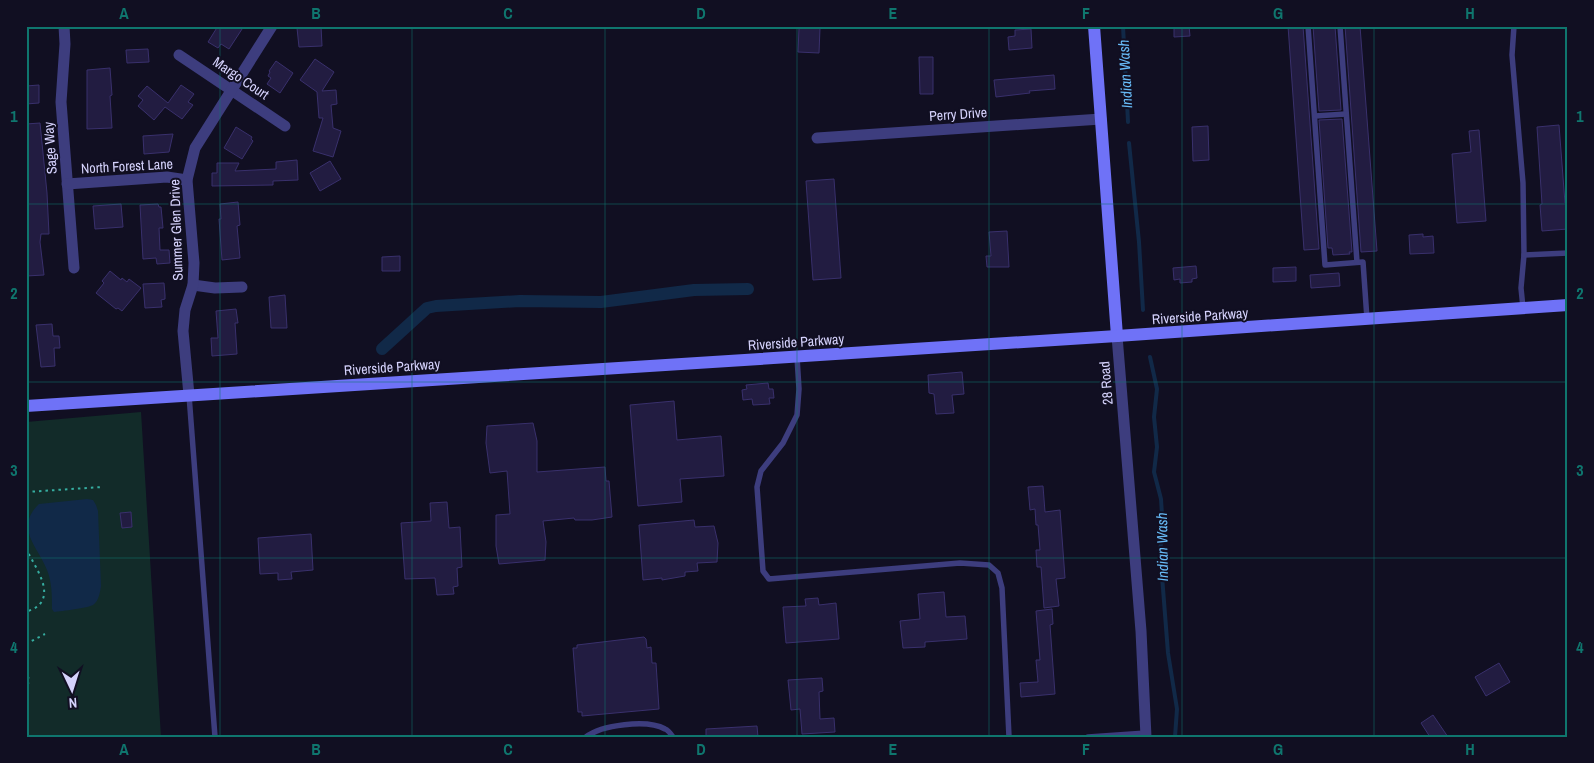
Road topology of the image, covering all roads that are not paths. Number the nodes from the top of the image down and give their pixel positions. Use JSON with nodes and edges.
{"nodes":[{"id":1,"x":64,"y":26,"type":"edge"},
{"id":2,"x":272,"y":26,"type":"edge"},
{"id":3,"x":1094,"y":26,"type":"edge"},
{"id":4,"x":1308,"y":26,"type":"edge"},
{"id":5,"x":1340,"y":26,"type":"edge"},
{"id":6,"x":1514,"y":26,"type":"edge"},
{"id":7,"x":179,"y":55,"type":"dead end"},
{"id":8,"x":232,"y":89,"type":"junction"},
{"id":9,"x":1346,"y":114,"type":"junction"},
{"id":10,"x":1315,"y":116,"type":"junction"},
{"id":11,"x":1101,"y":119,"type":"junction"},
{"id":12,"x":285,"y":126,"type":"dead end"},
{"id":13,"x":816,"y":138,"type":"dead end"},
{"id":14,"x":187,"y":180,"type":"junction"},
{"id":15,"x":67,"y":184,"type":"junction"},
{"id":16,"x":1568,"y":253,"type":"edge"},
{"id":17,"x":1524,"y":255,"type":"junction"},
{"id":18,"x":1357,"y":262,"type":"junction"},
{"id":19,"x":74,"y":268,"type":"dead end"},
{"id":20,"x":193,"y":285,"type":"junction"},
{"id":21,"x":242,"y":286,"type":"dead end"},
{"id":22,"x":1568,"y":305,"type":"edge"},
{"id":23,"x":1523,"y":308,"type":"junction"},
{"id":24,"x":1367,"y":319,"type":"junction"},
{"id":25,"x":1117,"y":336,"type":"junction"},
{"id":26,"x":797,"y":356,"type":"junction"},
{"id":27,"x":189,"y":395,"type":"junction"},
{"id":28,"x":26,"y":406,"type":"edge"},
{"id":29,"x":1146,"y":735,"type":"edge"},
{"id":30,"x":215,"y":737,"type":"edge"},
{"id":31,"x":586,"y":737,"type":"edge"},
{"id":32,"x":673,"y":737,"type":"edge"},
{"id":33,"x":1009,"y":737,"type":"edge"},
{"id":34,"x":1088,"y":737,"type":"edge"}],
"edges":[{"from":1,"to":15,"type":"street","name":"Sage Way"},
{"from":2,"to":8,"type":"street","name":"Summer Glen Drive"},
{"from":3,"to":11,"type":"main road","name":"28 Road"},
{"from":4,"to":10,"type":"lane"},
{"from":5,"to":9,"type":"lane"},
{"from":6,"to":17,"type":"lane"},
{"from":7,"to":8,"type":"street","name":"Margo Court"},
{"from":8,"to":12,"type":"street","name":"Margo Court"},
{"from":8,"to":14,"type":"street","name":"Summer Glen Drive"},
{"from":9,"to":10,"type":"lane"},
{"from":9,"to":18,"type":"lane"},
{"from":10,"to":18,"type":"lane"},
{"from":11,"to":13,"type":"street","name":"Perry Drive"},
{"from":11,"to":25,"type":"main road","name":"28 Road"},
{"from":14,"to":15,"type":"street","name":"North Forest Lane"},
{"from":14,"to":20,"type":"street","name":"Summer Glen Drive"},
{"from":15,"to":19,"type":"street","name":"Sage Way"},
{"from":16,"to":17,"type":"lane"},
{"from":17,"to":23,"type":"lane"},
{"from":18,"to":24,"type":"lane"},
{"from":20,"to":21,"type":"street"},
{"from":20,"to":27,"type":"street","name":"Summer Glen Drive"},
{"from":22,"to":23,"type":"main road","name":"Riverside Parkway"},
{"from":23,"to":24,"type":"main road","name":"Riverside Parkway"},
{"from":24,"to":25,"type":"main road","name":"Riverside Parkway"},
{"from":25,"to":26,"type":"main road","name":"Riverside Parkway"},
{"from":25,"to":29,"type":"street","name":"28 Road"},
{"from":26,"to":27,"type":"main road","name":"Riverside Parkway"},
{"from":26,"to":33,"type":"lane"},
{"from":27,"to":28,"type":"main road","name":"Riverside Parkway"},
{"from":27,"to":30,"type":"lane"},
{"from":29,"to":34,"type":"lane"},
{"from":31,"to":32,"type":"lane"}]}
